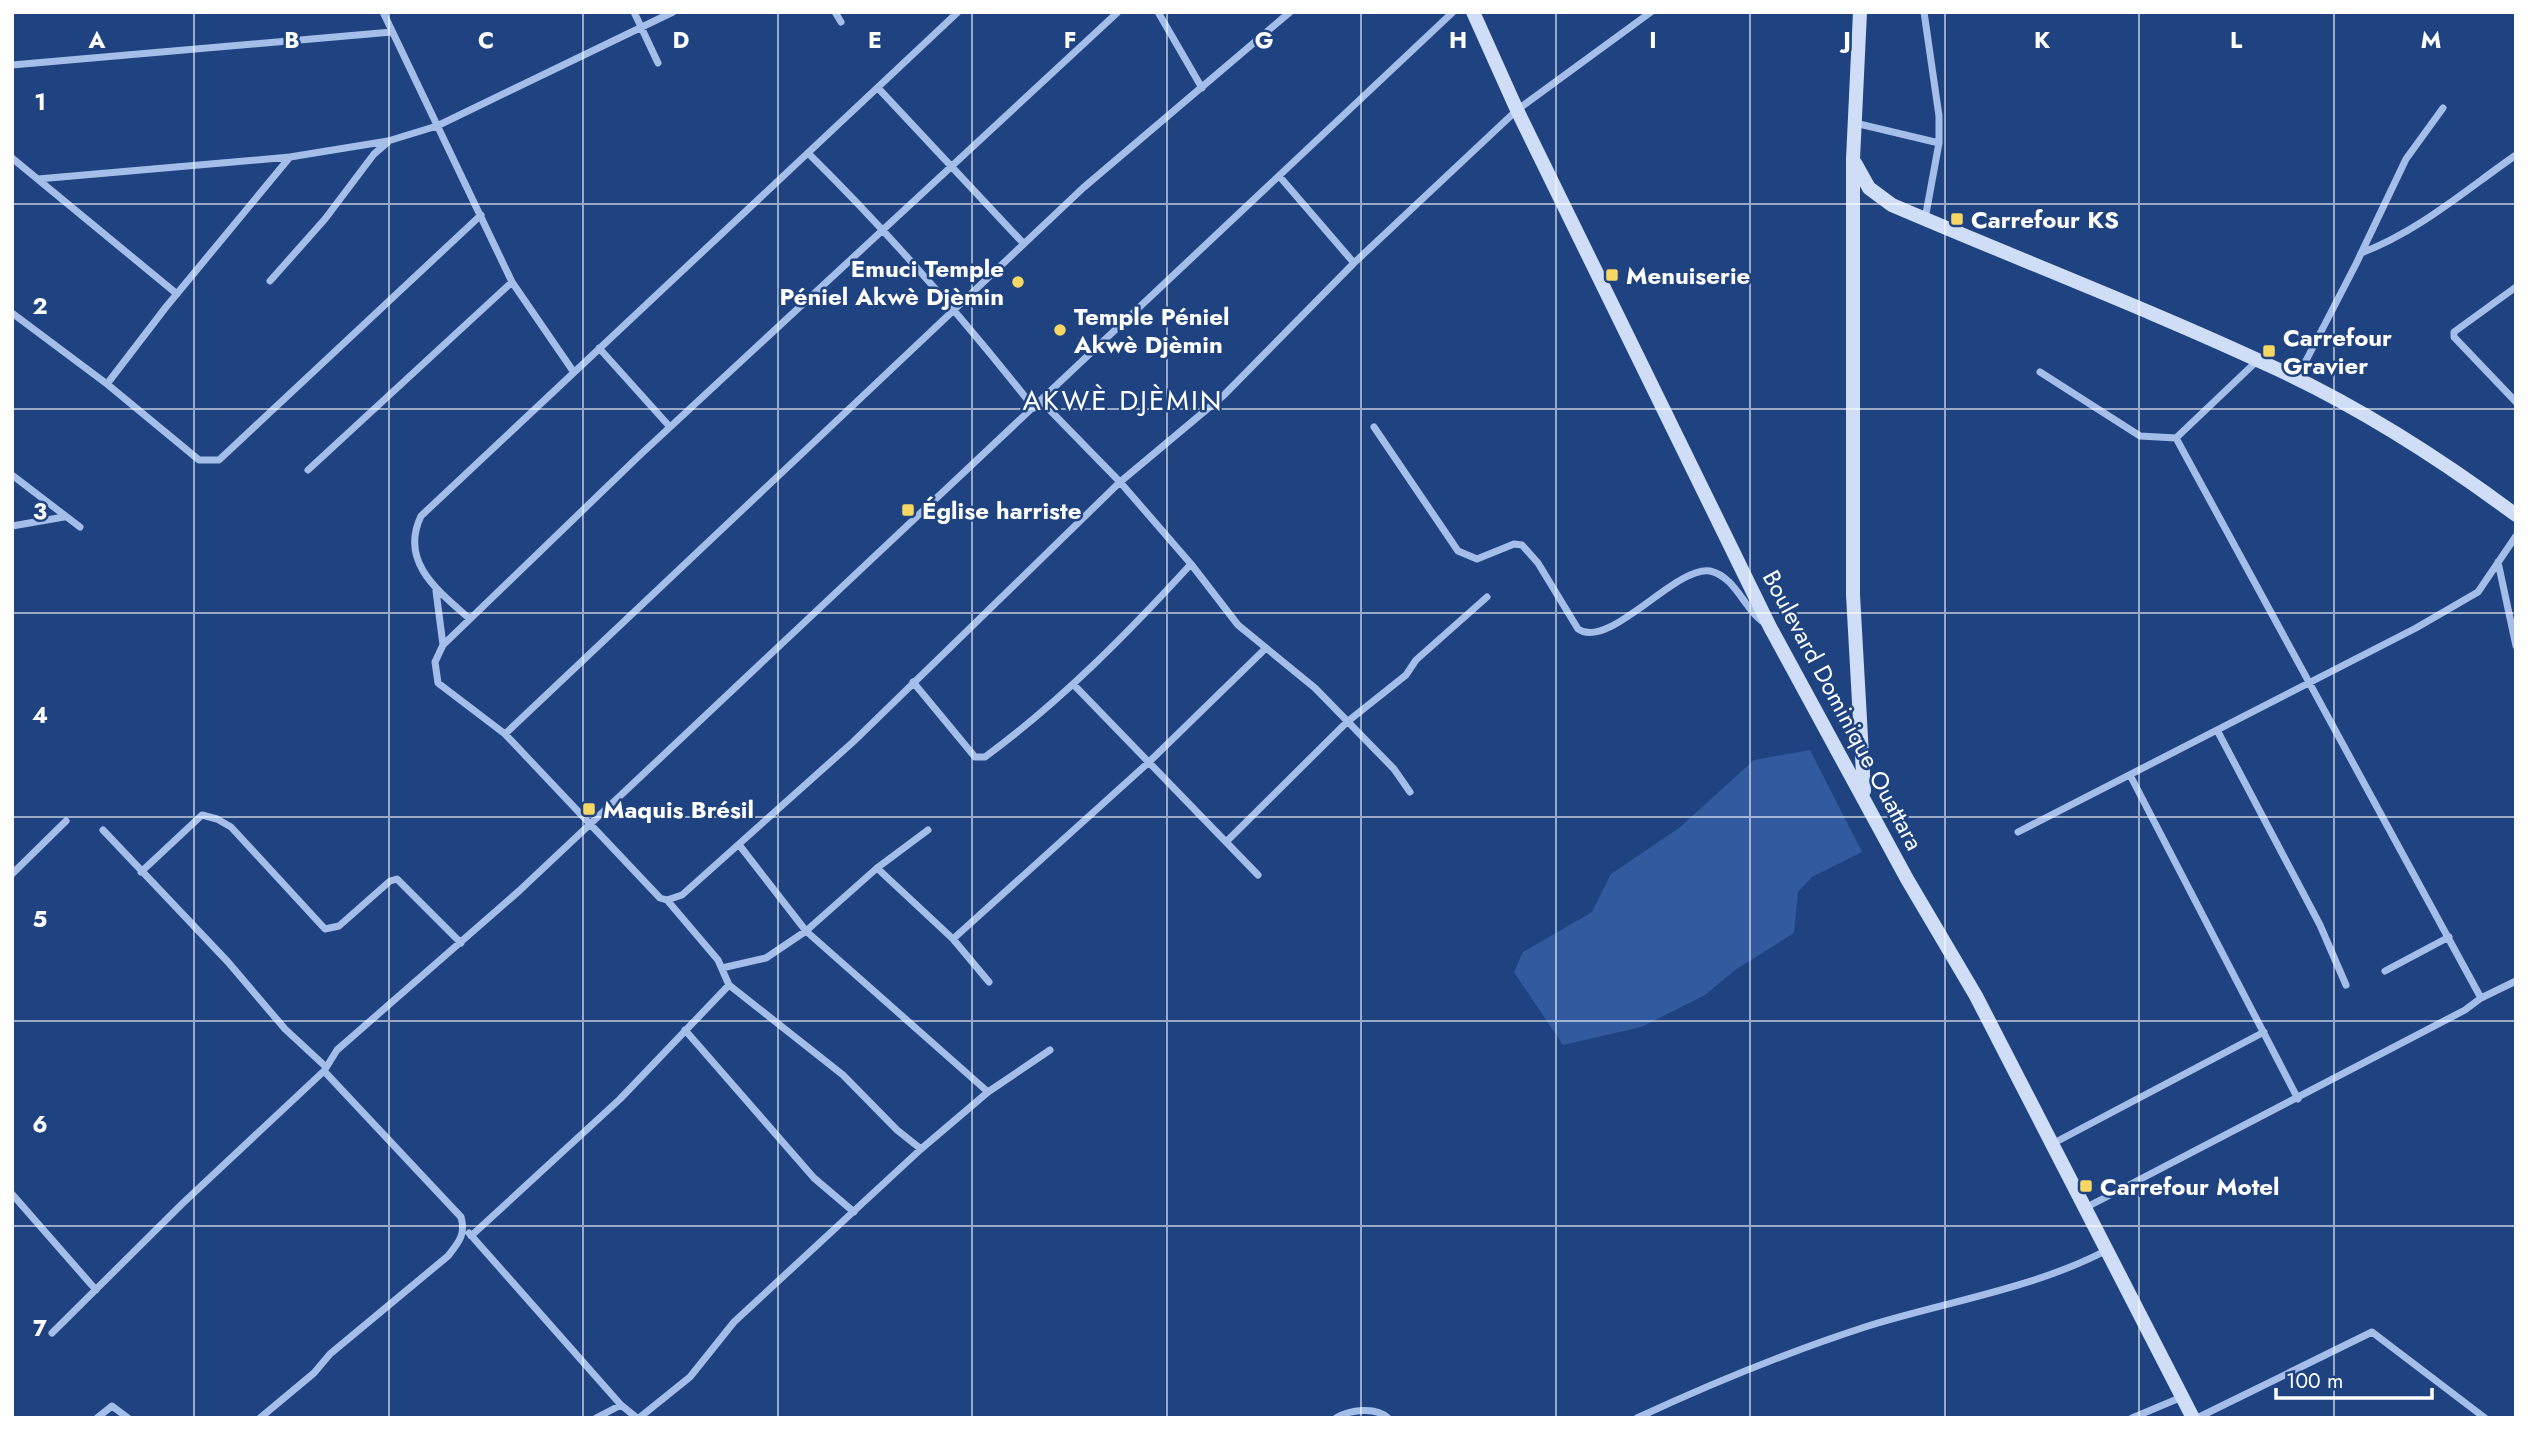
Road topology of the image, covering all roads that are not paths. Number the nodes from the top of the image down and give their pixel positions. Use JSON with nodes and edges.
{"nodes":[{"id":1,"x":383,"y":12,"type":"edge"},
{"id":2,"x":634,"y":12,"type":"edge"},
{"id":3,"x":673,"y":12,"type":"edge"},
{"id":4,"x":835,"y":12,"type":"edge"},
{"id":5,"x":958,"y":12,"type":"edge"},
{"id":6,"x":1118,"y":12,"type":"edge"},
{"id":7,"x":1158,"y":12,"type":"edge"},
{"id":8,"x":1290,"y":12,"type":"edge"},
{"id":9,"x":1453,"y":12,"type":"edge"},
{"id":10,"x":1474,"y":12,"type":"edge"},
{"id":11,"x":1651,"y":12,"type":"edge"},
{"id":12,"x":1860,"y":12,"type":"edge"},
{"id":13,"x":1924,"y":12,"type":"edge"},
{"id":14,"x":841,"y":22,"type":"dead end"},
{"id":15,"x":642,"y":28,"type":"junction"},
{"id":16,"x":393,"y":32,"type":"junction"},
{"id":17,"x":658,"y":63,"type":"dead end"},
{"id":18,"x":12,"y":65,"type":"edge"},
{"id":19,"x":878,"y":88,"type":"junction"},
{"id":20,"x":1202,"y":88,"type":"junction"},
{"id":21,"x":2442,"y":108,"type":"dead end"},
{"id":22,"x":1517,"y":110,"type":"junction"},
{"id":23,"x":1855,"y":123,"type":"junction"},
{"id":24,"x":437,"y":125,"type":"junction"},
{"id":25,"x":388,"y":141,"type":"junction"},
{"id":26,"x":1939,"y":143,"type":"junction"},
{"id":27,"x":809,"y":153,"type":"junction"},
{"id":28,"x":2516,"y":155,"type":"edge"},
{"id":29,"x":290,"y":157,"type":"junction"},
{"id":30,"x":12,"y":158,"type":"edge"},
{"id":31,"x":1853,"y":159,"type":"junction"},
{"id":32,"x":952,"y":165,"type":"junction"},
{"id":33,"x":1280,"y":177,"type":"junction"},
{"id":34,"x":38,"y":179,"type":"junction"},
{"id":35,"x":481,"y":215,"type":"junction"},
{"id":36,"x":1925,"y":219,"type":"junction"},
{"id":37,"x":885,"y":229,"type":"junction"},
{"id":38,"x":1024,"y":244,"type":"junction"},
{"id":39,"x":2361,"y":253,"type":"junction"},
{"id":40,"x":1354,"y":263,"type":"junction"},
{"id":41,"x":270,"y":281,"type":"dead end"},
{"id":42,"x":512,"y":282,"type":"junction"},
{"id":43,"x":2516,"y":287,"type":"edge"},
{"id":44,"x":177,"y":293,"type":"junction"},
{"id":45,"x":956,"y":309,"type":"junction"},
{"id":46,"x":12,"y":313,"type":"edge"},
{"id":47,"x":599,"y":348,"type":"junction"},
{"id":48,"x":2258,"y":360,"type":"junction"},
{"id":49,"x":573,"y":371,"type":"junction"},
{"id":50,"x":2040,"y":372,"type":"dead end"},
{"id":51,"x":2297,"y":379,"type":"junction"},
{"id":52,"x":107,"y":384,"type":"junction"},
{"id":53,"x":1041,"y":401,"type":"junction"},
{"id":54,"x":2516,"y":402,"type":"edge"},
{"id":55,"x":1034,"y":408,"type":"junction"},
{"id":56,"x":670,"y":427,"type":"junction"},
{"id":57,"x":1374,"y":427,"type":"dead end"},
{"id":58,"x":2176,"y":438,"type":"junction"},
{"id":59,"x":308,"y":470,"type":"dead end"},
{"id":60,"x":12,"y":475,"type":"edge"},
{"id":61,"x":1120,"y":482,"type":"junction"},
{"id":62,"x":2516,"y":516,"type":"edge"},
{"id":63,"x":64,"y":517,"type":"junction"},
{"id":64,"x":12,"y":526,"type":"edge"},
{"id":65,"x":80,"y":527,"type":"dead end"},
{"id":66,"x":2516,"y":536,"type":"edge"},
{"id":67,"x":2498,"y":562,"type":"junction"},
{"id":68,"x":1191,"y":564,"type":"junction"},
{"id":69,"x":436,"y":590,"type":"junction"},
{"id":70,"x":1487,"y":597,"type":"dead end"},
{"id":71,"x":470,"y":619,"type":"junction"},
{"id":72,"x":1770,"y":627,"type":"junction"},
{"id":73,"x":443,"y":645,"type":"junction"},
{"id":74,"x":2516,"y":646,"type":"edge"},
{"id":75,"x":1265,"y":649,"type":"junction"},
{"id":76,"x":913,"y":682,"type":"junction"},
{"id":77,"x":2311,"y":682,"type":"junction"},
{"id":78,"x":1073,"y":684,"type":"junction"},
{"id":79,"x":1346,"y":722,"type":"junction"},
{"id":80,"x":2217,"y":730,"type":"junction"},
{"id":81,"x":505,"y":734,"type":"junction"},
{"id":82,"x":1148,"y":763,"type":"junction"},
{"id":83,"x":2130,"y":775,"type":"junction"},
{"id":84,"x":1410,"y":792,"type":"dead end"},
{"id":85,"x":1864,"y":796,"type":"junction"},
{"id":86,"x":66,"y":821,"type":"dead end"},
{"id":87,"x":590,"y":822,"type":"junction"},
{"id":88,"x":103,"y":830,"type":"dead end"},
{"id":89,"x":928,"y":831,"type":"dead end"},
{"id":90,"x":2018,"y":832,"type":"dead end"},
{"id":91,"x":1227,"y":841,"type":"junction"},
{"id":92,"x":740,"y":846,"type":"junction"},
{"id":93,"x":877,"y":868,"type":"junction"},
{"id":94,"x":141,"y":872,"type":"junction"},
{"id":95,"x":12,"y":874,"type":"edge"},
{"id":96,"x":1258,"y":875,"type":"dead end"},
{"id":97,"x":667,"y":900,"type":"junction"},
{"id":98,"x":806,"y":931,"type":"junction"},
{"id":99,"x":2449,"y":937,"type":"junction"},
{"id":100,"x":953,"y":939,"type":"junction"},
{"id":101,"x":461,"y":943,"type":"junction"},
{"id":102,"x":722,"y":968,"type":"junction"},
{"id":103,"x":2385,"y":971,"type":"dead end"},
{"id":104,"x":2516,"y":981,"type":"edge"},
{"id":105,"x":989,"y":982,"type":"dead end"},
{"id":106,"x":729,"y":985,"type":"junction"},
{"id":107,"x":2346,"y":985,"type":"dead end"},
{"id":108,"x":2481,"y":998,"type":"junction"},
{"id":109,"x":685,"y":1030,"type":"junction"},
{"id":110,"x":2264,"y":1032,"type":"junction"},
{"id":111,"x":1050,"y":1050,"type":"dead end"},
{"id":112,"x":325,"y":1069,"type":"junction"},
{"id":113,"x":988,"y":1092,"type":"junction"},
{"id":114,"x":2298,"y":1099,"type":"junction"},
{"id":115,"x":2052,"y":1144,"type":"junction"},
{"id":116,"x":921,"y":1149,"type":"junction"},
{"id":117,"x":12,"y":1194,"type":"edge"},
{"id":118,"x":2085,"y":1208,"type":"junction"},
{"id":119,"x":854,"y":1213,"type":"junction"},
{"id":120,"x":464,"y":1228,"type":"junction"},
{"id":121,"x":471,"y":1236,"type":"junction"},
{"id":122,"x":2108,"y":1250,"type":"junction"},
{"id":123,"x":96,"y":1290,"type":"junction"},
{"id":124,"x":52,"y":1334,"type":"dead end"},
{"id":125,"x":2182,"y":1397,"type":"junction"},
{"id":126,"x":621,"y":1405,"type":"junction"},
{"id":127,"x":97,"y":1418,"type":"edge"},
{"id":128,"x":128,"y":1418,"type":"edge"},
{"id":129,"x":260,"y":1418,"type":"edge"},
{"id":130,"x":596,"y":1418,"type":"edge"},
{"id":131,"x":638,"y":1418,"type":"edge"},
{"id":132,"x":1336,"y":1418,"type":"edge"},
{"id":133,"x":1388,"y":1418,"type":"edge"},
{"id":134,"x":1637,"y":1418,"type":"edge"},
{"id":135,"x":2132,"y":1418,"type":"edge"},
{"id":136,"x":2195,"y":1418,"type":"edge"},
{"id":137,"x":2485,"y":1418,"type":"edge"}],
"edges":[{"from":1,"to":16,"type":"street"},
{"from":2,"to":15,"type":"street"},
{"from":3,"to":15,"type":"street"},
{"from":4,"to":14,"type":"street"},
{"from":5,"to":19,"type":"street"},
{"from":6,"to":32,"type":"street"},
{"from":7,"to":20,"type":"street"},
{"from":8,"to":20,"type":"street"},
{"from":9,"to":33,"type":"street"},
{"from":10,"to":22,"type":"street","name":"Boulevard Dominique Ouattara"},
{"from":11,"to":22,"type":"street"},
{"from":12,"to":23,"type":"street"},
{"from":13,"to":26,"type":"street"},
{"from":15,"to":17,"type":"street"},
{"from":15,"to":24,"type":"street"},
{"from":16,"to":18,"type":"street"},
{"from":16,"to":24,"type":"street"},
{"from":19,"to":27,"type":"street"},
{"from":19,"to":32,"type":"street"},
{"from":20,"to":38,"type":"street"},
{"from":21,"to":39,"type":"street"},
{"from":22,"to":40,"type":"street"},
{"from":22,"to":72,"type":"street","name":"Boulevard Dominique Ouattara"},
{"from":23,"to":26,"type":"street"},
{"from":23,"to":31,"type":"street"},
{"from":24,"to":25,"type":"street"},
{"from":24,"to":35,"type":"street"},
{"from":25,"to":29,"type":"street"},
{"from":25,"to":41,"type":"street"},
{"from":26,"to":36,"type":"street"},
{"from":27,"to":37,"type":"street"},
{"from":27,"to":47,"type":"street"},
{"from":28,"to":39,"type":"street"},
{"from":29,"to":34,"type":"street"},
{"from":29,"to":44,"type":"street"},
{"from":30,"to":34,"type":"street"},
{"from":31,"to":36,"type":"street"},
{"from":31,"to":85,"type":"street"},
{"from":32,"to":37,"type":"street"},
{"from":32,"to":38,"type":"street"},
{"from":33,"to":40,"type":"street"},
{"from":33,"to":53,"type":"street"},
{"from":34,"to":44,"type":"street"},
{"from":35,"to":42,"type":"street"},
{"from":35,"to":52,"type":"street"},
{"from":36,"to":48,"type":"street"},
{"from":37,"to":45,"type":"street"},
{"from":37,"to":56,"type":"street"},
{"from":38,"to":45,"type":"street"},
{"from":39,"to":51,"type":"street"},
{"from":40,"to":61,"type":"street"},
{"from":42,"to":49,"type":"street"},
{"from":42,"to":59,"type":"street"},
{"from":43,"to":54,"type":"street"},
{"from":44,"to":52,"type":"street"},
{"from":45,"to":55,"type":"street"},
{"from":45,"to":81,"type":"street"},
{"from":46,"to":52,"type":"street"},
{"from":47,"to":49,"type":"street"},
{"from":47,"to":56,"type":"street"},
{"from":48,"to":51,"type":"street"},
{"from":48,"to":58,"type":"street"},
{"from":49,"to":69,"type":"street"},
{"from":50,"to":58,"type":"street"},
{"from":51,"to":62,"type":"street"},
{"from":53,"to":55,"type":"street"},
{"from":53,"to":61,"type":"street"},
{"from":55,"to":87,"type":"street"},
{"from":56,"to":71,"type":"street"},
{"from":57,"to":72,"type":"street"},
{"from":58,"to":77,"type":"street"},
{"from":60,"to":63,"type":"street"},
{"from":61,"to":68,"type":"street"},
{"from":61,"to":76,"type":"street"},
{"from":63,"to":64,"type":"street"},
{"from":63,"to":65,"type":"street"},
{"from":66,"to":67,"type":"street"},
{"from":67,"to":74,"type":"street"},
{"from":67,"to":77,"type":"street"},
{"from":68,"to":75,"type":"street"},
{"from":68,"to":78,"type":"street"},
{"from":69,"to":71,"type":"street"},
{"from":69,"to":73,"type":"street"},
{"from":70,"to":79,"type":"street"},
{"from":71,"to":73,"type":"street"},
{"from":72,"to":85,"type":"street","name":"Boulevard Dominique Ouattara"},
{"from":73,"to":81,"type":"street"},
{"from":75,"to":79,"type":"street"},
{"from":75,"to":82,"type":"street"},
{"from":76,"to":78,"type":"street"},
{"from":76,"to":92,"type":"street"},
{"from":77,"to":80,"type":"street"},
{"from":77,"to":99,"type":"street"},
{"from":78,"to":82,"type":"street"},
{"from":79,"to":84,"type":"street"},
{"from":79,"to":91,"type":"street"},
{"from":80,"to":83,"type":"street"},
{"from":80,"to":107,"type":"street"},
{"from":81,"to":87,"type":"street"},
{"from":82,"to":91,"type":"street"},
{"from":82,"to":100,"type":"street"},
{"from":83,"to":90,"type":"street"},
{"from":83,"to":110,"type":"street"},
{"from":85,"to":115,"type":"street","name":"Boulevard Dominique Ouattara"},
{"from":86,"to":95,"type":"street"},
{"from":87,"to":97,"type":"street"},
{"from":87,"to":101,"type":"street"},
{"from":88,"to":94,"type":"street"},
{"from":89,"to":93,"type":"street"},
{"from":91,"to":96,"type":"street"},
{"from":92,"to":97,"type":"street"},
{"from":92,"to":98,"type":"street"},
{"from":93,"to":98,"type":"street"},
{"from":93,"to":100,"type":"street"},
{"from":94,"to":101,"type":"street"},
{"from":94,"to":112,"type":"street"},
{"from":97,"to":102,"type":"street"},
{"from":98,"to":102,"type":"street"},
{"from":98,"to":113,"type":"street"},
{"from":99,"to":103,"type":"street"},
{"from":99,"to":108,"type":"street"},
{"from":100,"to":105,"type":"street"},
{"from":101,"to":112,"type":"street"},
{"from":102,"to":106,"type":"street"},
{"from":104,"to":108,"type":"street"},
{"from":106,"to":109,"type":"street"},
{"from":106,"to":116,"type":"street"},
{"from":108,"to":114,"type":"street"},
{"from":109,"to":119,"type":"street"},
{"from":109,"to":121,"type":"street"},
{"from":110,"to":114,"type":"street"},
{"from":110,"to":115,"type":"street"},
{"from":111,"to":113,"type":"street"},
{"from":112,"to":120,"type":"street"},
{"from":112,"to":123,"type":"street"},
{"from":113,"to":116,"type":"street"},
{"from":114,"to":118,"type":"street"},
{"from":115,"to":118,"type":"street","name":"Boulevard Dominique Ouattara"},
{"from":116,"to":119,"type":"street"},
{"from":117,"to":123,"type":"street"},
{"from":118,"to":122,"type":"street","name":"Boulevard Dominique Ouattara"},
{"from":119,"to":131,"type":"street"},
{"from":120,"to":121,"type":"street"},
{"from":120,"to":129,"type":"street"},
{"from":121,"to":126,"type":"street"},
{"from":122,"to":125,"type":"street","name":"Boulevard Dominique Ouattara"},
{"from":122,"to":134,"type":"street"},
{"from":123,"to":124,"type":"street"},
{"from":125,"to":135,"type":"street"},
{"from":125,"to":136,"type":"street","name":"Boulevard Dominique Ouattara"},
{"from":126,"to":130,"type":"street"},
{"from":126,"to":131,"type":"street"},
{"from":127,"to":128,"type":"street"},
{"from":132,"to":133,"type":"street"},
{"from":136,"to":137,"type":"street"}]}
